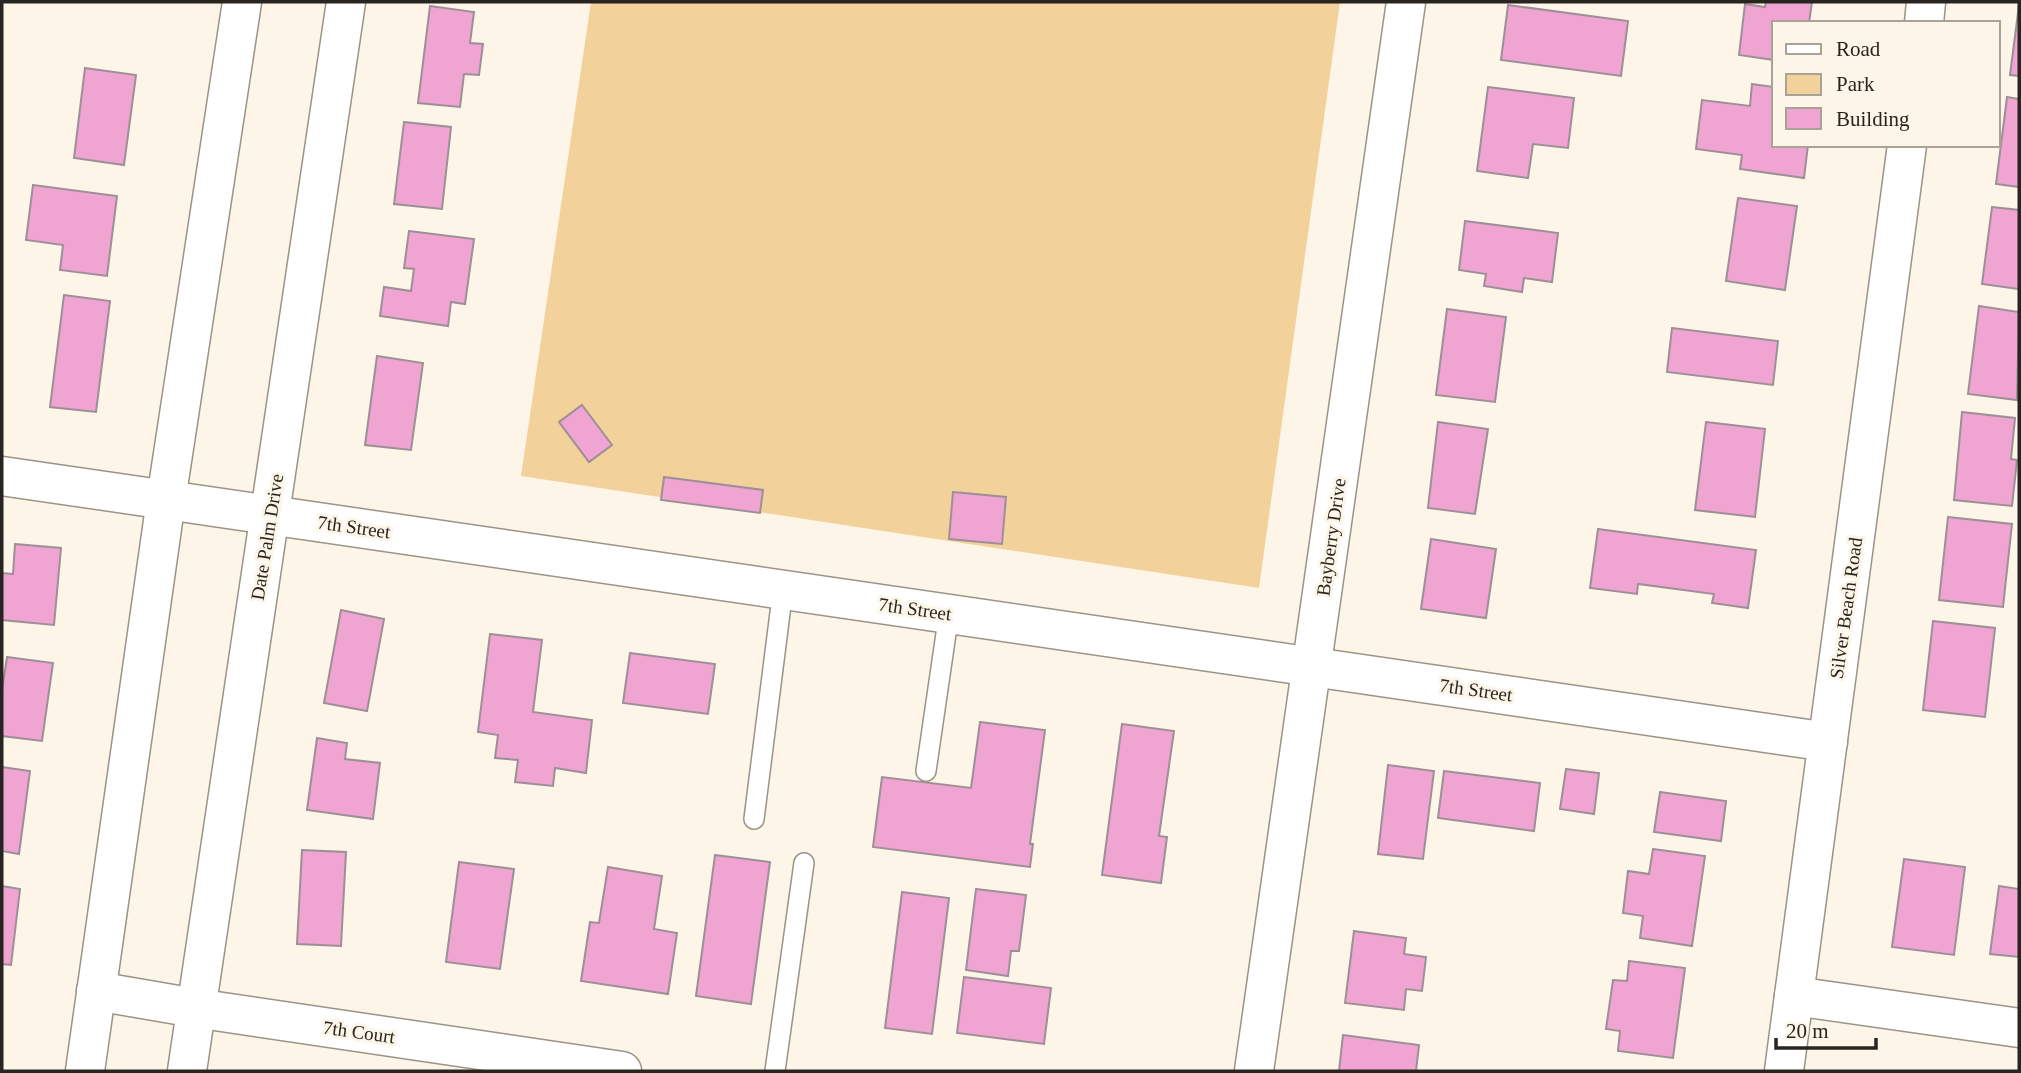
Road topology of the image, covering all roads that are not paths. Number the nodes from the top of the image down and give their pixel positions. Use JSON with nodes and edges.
{"nodes":[{"id":1,"x":242,"y":2,"type":"edge"},
{"id":2,"x":346,"y":2,"type":"edge"},
{"id":3,"x":1406,"y":2,"type":"edge"},
{"id":4,"x":1926,"y":2,"type":"edge"},
{"id":5,"x":1924,"y":21,"type":"edge"},
{"id":6,"x":1907,"y":147,"type":"edge"},
{"id":7,"x":2,"y":476,"type":"edge"},
{"id":8,"x":166,"y":500,"type":"junction"},
{"id":9,"x":271,"y":515,"type":"junction"},
{"id":10,"x":783,"y":589,"type":"junction"},
{"id":11,"x":949,"y":613,"type":"junction"},
{"id":12,"x":1313,"y":667,"type":"junction"},
{"id":13,"x":1828,"y":742,"type":"junction"},
{"id":14,"x":926,"y":771,"type":"dead end"},
{"id":15,"x":754,"y":819,"type":"dead end"},
{"id":16,"x":804,"y":863,"type":"dead end"},
{"id":17,"x":96,"y":991,"type":"junction"},
{"id":18,"x":1794,"y":996,"type":"junction"},
{"id":19,"x":195,"y":1008,"type":"junction"},
{"id":20,"x":2019,"y":1028,"type":"edge"},
{"id":21,"x":577,"y":1068,"type":"edge"},
{"id":22,"x":85,"y":1071,"type":"edge"},
{"id":23,"x":187,"y":1071,"type":"edge"},
{"id":24,"x":622,"y":1071,"type":"edge"},
{"id":25,"x":775,"y":1071,"type":"edge"},
{"id":26,"x":1254,"y":1071,"type":"edge"},
{"id":27,"x":1784,"y":1071,"type":"edge"}],
"edges":[{"from":1,"to":8,"type":"street"},
{"from":2,"to":9,"type":"street","name":"Date Palm Drive"},
{"from":3,"to":12,"type":"street","name":"Bayberry Drive"},
{"from":4,"to":5,"type":"street"},
{"from":6,"to":13,"type":"street","name":"Silver Beach Road"},
{"from":7,"to":8,"type":"street","name":"7th Street"},
{"from":8,"to":9,"type":"street","name":"7th Street"},
{"from":8,"to":17,"type":"street"},
{"from":9,"to":10,"type":"street","name":"7th Street"},
{"from":9,"to":19,"type":"street","name":"Date Palm Drive"},
{"from":10,"to":11,"type":"street","name":"7th Street"},
{"from":10,"to":15,"type":"lane"},
{"from":11,"to":12,"type":"street","name":"7th Street"},
{"from":11,"to":14,"type":"lane"},
{"from":12,"to":13,"type":"street","name":"7th Street"},
{"from":12,"to":26,"type":"street","name":"Bayberry Drive"},
{"from":13,"to":18,"type":"street","name":"Silver Beach Road"},
{"from":16,"to":25,"type":"lane"},
{"from":17,"to":19,"type":"street","name":"7th Court"},
{"from":17,"to":22,"type":"street"},
{"from":18,"to":20,"type":"street"},
{"from":18,"to":27,"type":"street","name":"Silver Beach Road"},
{"from":19,"to":21,"type":"street","name":"7th Court"},
{"from":19,"to":23,"type":"street","name":"Date Palm Drive"},
{"from":21,"to":24,"type":"street","name":"7th Court"}]}
